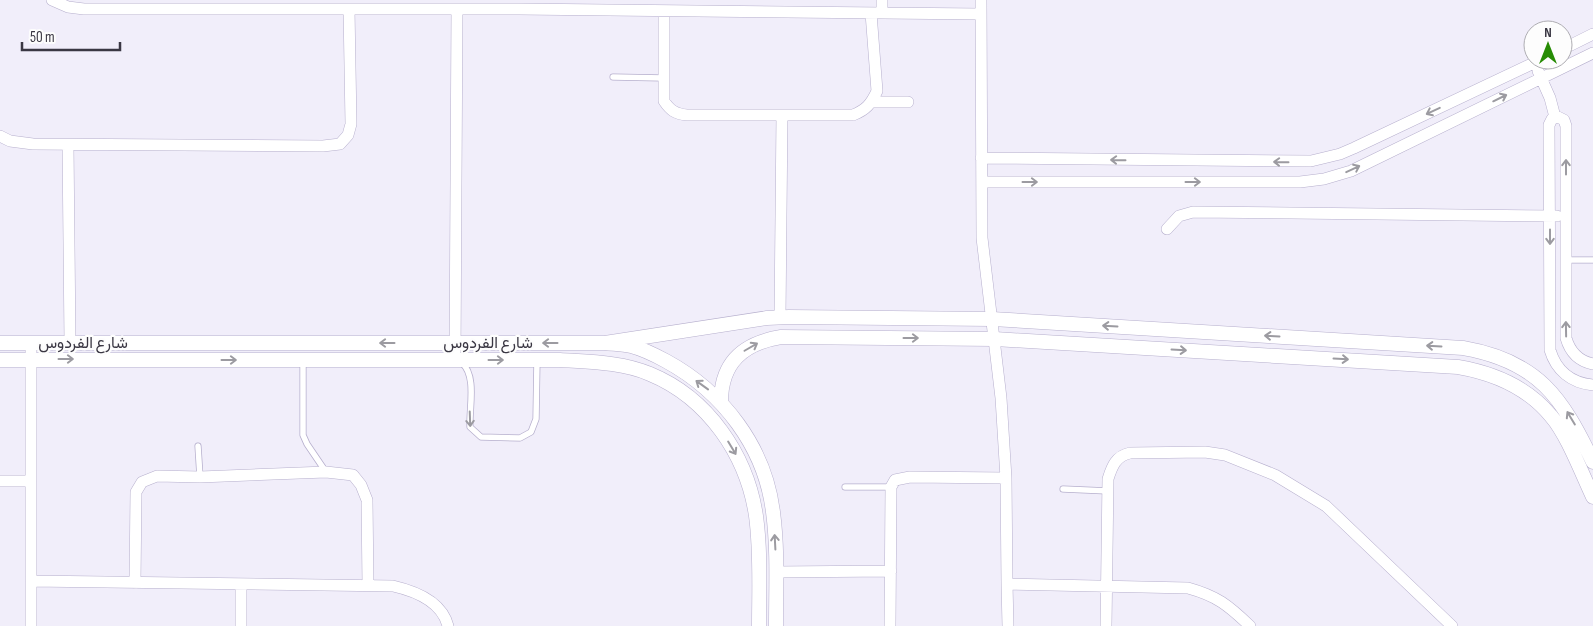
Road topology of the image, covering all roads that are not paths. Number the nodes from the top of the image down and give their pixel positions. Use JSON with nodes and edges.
{"nodes":[{"id":1,"x":52,"y":0,"type":"edge"},
{"id":2,"x":882,"y":0,"type":"edge"},
{"id":3,"x":981,"y":0,"type":"edge"},
{"id":4,"x":245,"y":5,"type":"edge"},
{"id":5,"x":770,"y":6,"type":"edge"},
{"id":6,"x":349,"y":9,"type":"junction"},
{"id":7,"x":457,"y":9,"type":"junction"},
{"id":8,"x":664,"y":11,"type":"junction"},
{"id":9,"x":877,"y":13,"type":"junction"},
{"id":10,"x":980,"y":14,"type":"junction"},
{"id":11,"x":1593,"y":34,"type":"edge"},
{"id":12,"x":1573,"y":44,"type":"edge"},
{"id":13,"x":1593,"y":53,"type":"edge"},
{"id":14,"x":1523,"y":68,"type":"edge"},
{"id":15,"x":1540,"y":70,"type":"edge"},
{"id":16,"x":613,"y":77,"type":"dead end"},
{"id":17,"x":663,"y":78,"type":"junction"},
{"id":18,"x":1542,"y":78,"type":"junction"},
{"id":19,"x":872,"y":102,"type":"junction"},
{"id":20,"x":908,"y":102,"type":"dead end"},
{"id":21,"x":782,"y":115,"type":"junction"},
{"id":22,"x":1555,"y":117,"type":"junction"},
{"id":23,"x":0,"y":136,"type":"edge"},
{"id":24,"x":68,"y":144,"type":"junction"},
{"id":25,"x":981,"y":158,"type":"junction"},
{"id":26,"x":982,"y":182,"type":"junction"},
{"id":27,"x":1550,"y":216,"type":"junction"},
{"id":28,"x":1566,"y":216,"type":"junction"},
{"id":29,"x":1167,"y":229,"type":"dead end"},
{"id":30,"x":1566,"y":260,"type":"junction"},
{"id":31,"x":1593,"y":260,"type":"edge"},
{"id":32,"x":780,"y":317,"type":"junction"},
{"id":33,"x":992,"y":319,"type":"junction"},
{"id":34,"x":995,"y":339,"type":"junction"},
{"id":35,"x":31,"y":342,"type":"junction"},
{"id":36,"x":70,"y":342,"type":"junction"},
{"id":37,"x":0,"y":343,"type":"edge"},
{"id":38,"x":455,"y":343,"type":"junction"},
{"id":39,"x":604,"y":343,"type":"junction"},
{"id":40,"x":31,"y":359,"type":"junction"},
{"id":41,"x":0,"y":360,"type":"edge"},
{"id":42,"x":303,"y":360,"type":"junction"},
{"id":43,"x":455,"y":360,"type":"junction"},
{"id":44,"x":537,"y":360,"type":"junction"},
{"id":45,"x":1593,"y":364,"type":"edge"},
{"id":46,"x":1593,"y":385,"type":"edge"},
{"id":47,"x":721,"y":402,"type":"junction"},
{"id":48,"x":198,"y":446,"type":"dead end"},
{"id":49,"x":1593,"y":462,"type":"edge"},
{"id":50,"x":326,"y":472,"type":"junction"},
{"id":51,"x":200,"y":476,"type":"junction"},
{"id":52,"x":1006,"y":478,"type":"junction"},
{"id":53,"x":0,"y":481,"type":"edge"},
{"id":54,"x":31,"y":481,"type":"junction"},
{"id":55,"x":891,"y":486,"type":"junction"},
{"id":56,"x":845,"y":487,"type":"dead end"},
{"id":57,"x":1063,"y":489,"type":"dead end"},
{"id":58,"x":1108,"y":491,"type":"junction"},
{"id":59,"x":1593,"y":497,"type":"edge"},
{"id":60,"x":891,"y":571,"type":"junction"},
{"id":61,"x":776,"y":572,"type":"junction"},
{"id":62,"x":31,"y":582,"type":"junction"},
{"id":63,"x":135,"y":582,"type":"junction"},
{"id":64,"x":241,"y":584,"type":"junction"},
{"id":65,"x":1007,"y":584,"type":"junction"},
{"id":66,"x":368,"y":585,"type":"junction"},
{"id":67,"x":1107,"y":586,"type":"junction"},
{"id":68,"x":31,"y":626,"type":"edge"},
{"id":69,"x":241,"y":626,"type":"edge"},
{"id":70,"x":448,"y":626,"type":"edge"},
{"id":71,"x":758,"y":626,"type":"edge"},
{"id":72,"x":776,"y":626,"type":"edge"},
{"id":73,"x":890,"y":626,"type":"edge"},
{"id":74,"x":1008,"y":626,"type":"edge"},
{"id":75,"x":1106,"y":626,"type":"edge"},
{"id":76,"x":1250,"y":626,"type":"edge"},
{"id":77,"x":1452,"y":626,"type":"edge"}],
"edges":[{"from":1,"to":4,"type":"street"},
{"from":2,"to":9,"type":"street"},
{"from":3,"to":10,"type":"street"},
{"from":4,"to":6,"type":"street"},
{"from":5,"to":8,"type":"street"},
{"from":5,"to":9,"type":"street"},
{"from":6,"to":7,"type":"street"},
{"from":6,"to":24,"type":"street"},
{"from":7,"to":8,"type":"street"},
{"from":7,"to":38,"type":"street"},
{"from":8,"to":17,"type":"street"},
{"from":9,"to":10,"type":"street"},
{"from":9,"to":19,"type":"street"},
{"from":10,"to":25,"type":"street"},
{"from":11,"to":12,"type":"street"},
{"from":13,"to":18,"type":"street"},
{"from":14,"to":25,"type":"street","one_way":true},
{"from":15,"to":18,"type":"street"},
{"from":16,"to":17,"type":"lane"},
{"from":17,"to":21,"type":"street"},
{"from":18,"to":22,"type":"street"},
{"from":26,"to":18,"type":"street","one_way":true},
{"from":19,"to":20,"type":"street"},
{"from":19,"to":21,"type":"street"},
{"from":21,"to":32,"type":"street"},
{"from":22,"to":27,"type":"street"},
{"from":28,"to":22,"type":"street","one_way":true},
{"from":23,"to":24,"type":"street"},
{"from":24,"to":36,"type":"street"},
{"from":25,"to":26,"type":"street"},
{"from":26,"to":33,"type":"street"},
{"from":27,"to":28,"type":"street"},
{"from":27,"to":29,"type":"street"},
{"from":27,"to":46,"type":"street","one_way":true},
{"from":28,"to":30,"type":"street"},
{"from":30,"to":31,"type":"lane"},
{"from":45,"to":30,"type":"street","one_way":true},
{"from":32,"to":33,"type":"street"},
{"from":32,"to":39,"type":"street"},
{"from":33,"to":34,"type":"street"},
{"from":49,"to":33,"type":"street","one_way":true},
{"from":47,"to":34,"type":"street","one_way":true},
{"from":34,"to":52,"type":"street"},
{"from":34,"to":59,"type":"street","one_way":true},
{"from":35,"to":36,"type":"street","name":"شارع الفردوس"},
{"from":35,"to":37,"type":"street","name":"شارع الفردوس"},
{"from":35,"to":40,"type":"street"},
{"from":38,"to":36,"type":"street","name":"شارع الفردوس","one_way":true},
{"from":39,"to":38,"type":"street","name":"شارع الفردوس","one_way":true},
{"from":38,"to":43,"type":"street"},
{"from":47,"to":39,"type":"street","name":"شارع الفردوس","one_way":true},
{"from":40,"to":41,"type":"street","name":"شارع الفردوس"},
{"from":40,"to":42,"type":"street","name":"شارع الفردوس","one_way":true},
{"from":40,"to":54,"type":"street"},
{"from":42,"to":43,"type":"street","name":"شارع الفردوس"},
{"from":42,"to":50,"type":"lane"},
{"from":43,"to":44,"type":"street","name":"شارع الفردوس","one_way":true},
{"from":43,"to":44,"type":"lane","one_way":true},
{"from":44,"to":71,"type":"street","name":"شارع الفردوس","one_way":true},
{"from":61,"to":47,"type":"street","name":"شارع الفردوس","one_way":true},
{"from":48,"to":51,"type":"lane"},
{"from":50,"to":51,"type":"street"},
{"from":50,"to":66,"type":"street"},
{"from":51,"to":63,"type":"street"},
{"from":52,"to":55,"type":"street"},
{"from":52,"to":65,"type":"street"},
{"from":53,"to":54,"type":"street"},
{"from":54,"to":62,"type":"street"},
{"from":55,"to":56,"type":"lane"},
{"from":55,"to":60,"type":"street"},
{"from":57,"to":58,"type":"lane"},
{"from":58,"to":67,"type":"street"},
{"from":58,"to":77,"type":"street"},
{"from":60,"to":61,"type":"street"},
{"from":60,"to":73,"type":"street"},
{"from":61,"to":72,"type":"street","name":"شارع الفردوس"},
{"from":62,"to":63,"type":"street"},
{"from":62,"to":68,"type":"street"},
{"from":63,"to":64,"type":"street"},
{"from":64,"to":66,"type":"street"},
{"from":64,"to":69,"type":"street"},
{"from":65,"to":67,"type":"street"},
{"from":65,"to":74,"type":"street"},
{"from":66,"to":70,"type":"street"},
{"from":67,"to":75,"type":"street"},
{"from":67,"to":76,"type":"street"}]}
